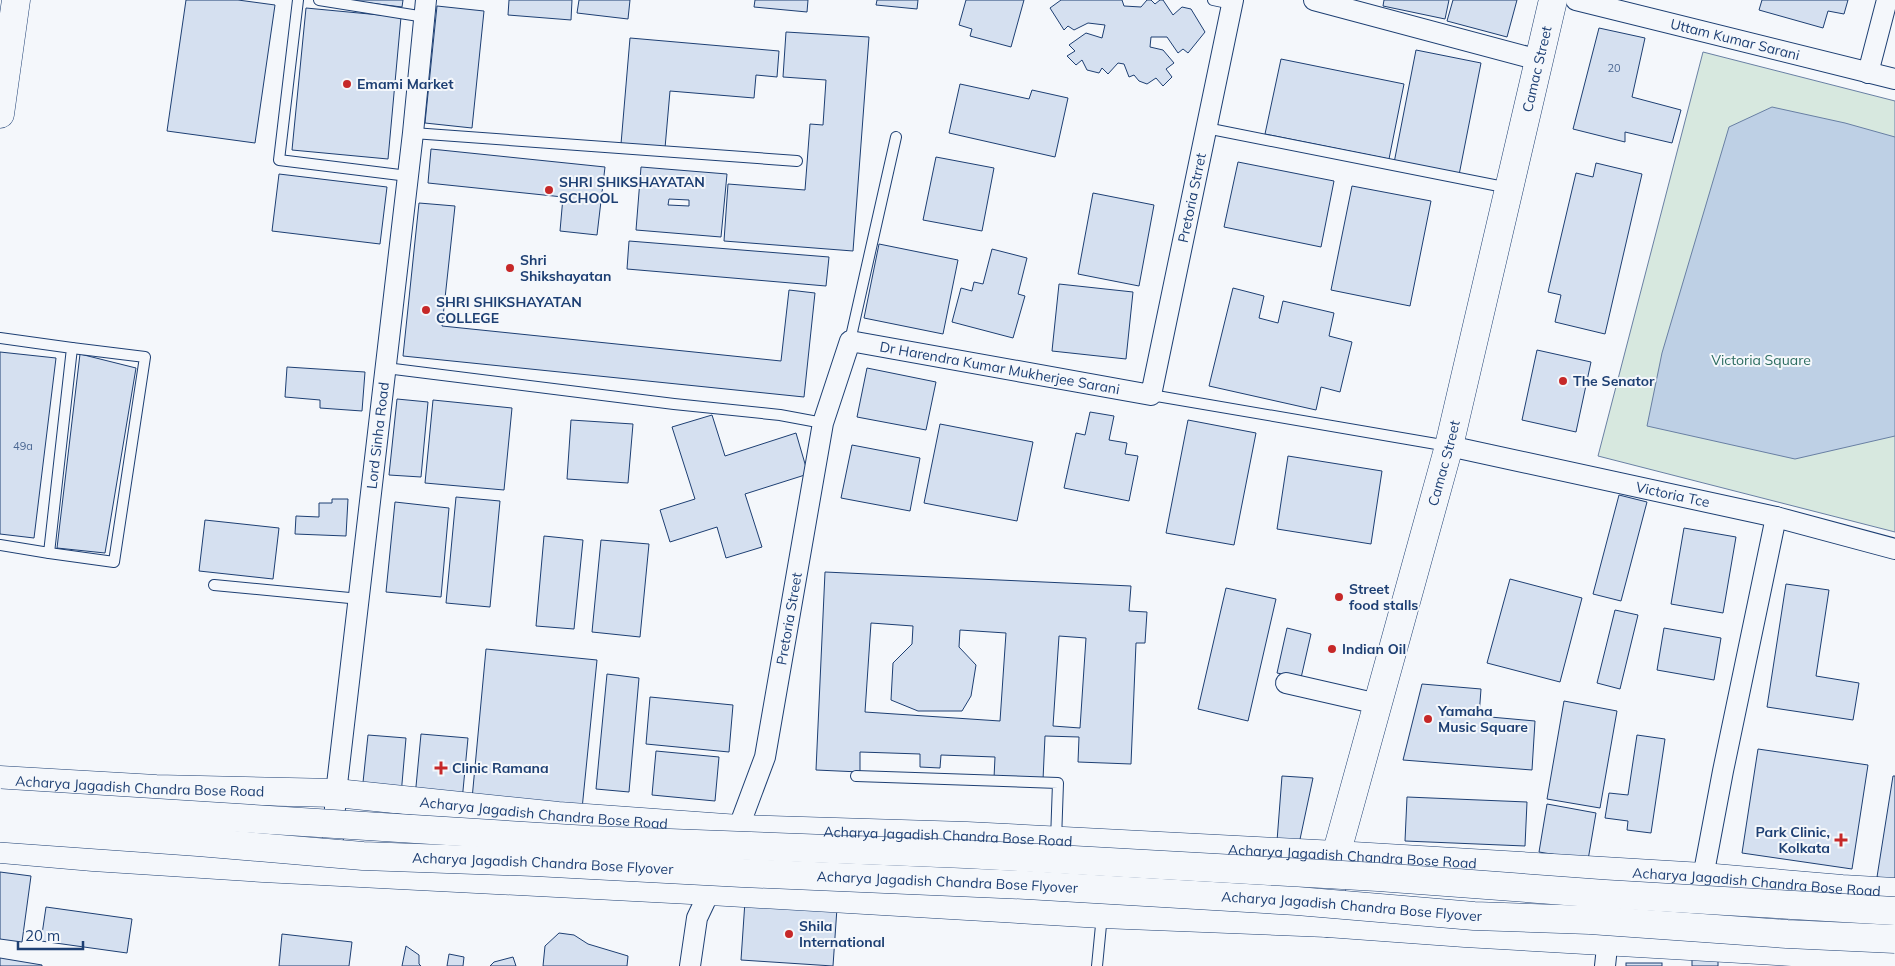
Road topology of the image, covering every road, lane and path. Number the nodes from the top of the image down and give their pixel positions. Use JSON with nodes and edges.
{"nodes":[{"id":1,"x":16,"y":0,"type":"edge"},
{"id":2,"x":298,"y":0,"type":"edge"},
{"id":3,"x":319,"y":0,"type":"edge"},
{"id":4,"x":1314,"y":0,"type":"edge"},
{"id":5,"x":1553,"y":0,"type":"edge"},
{"id":6,"x":1576,"y":0,"type":"edge"},
{"id":7,"x":1888,"y":0,"type":"edge"},
{"id":8,"x":1226,"y":1,"type":"edge"},
{"id":9,"x":426,"y":9,"type":"edge"},
{"id":10,"x":1539,"y":60,"type":"junction"},
{"id":11,"x":1868,"y":73,"type":"junction"},
{"id":12,"x":1895,"y":79,"type":"edge"},
{"id":13,"x":0,"y":114,"type":"edge"},
{"id":14,"x":1206,"y":128,"type":"junction"},
{"id":15,"x":413,"y":133,"type":"junction"},
{"id":16,"x":896,"y":137,"type":"dead end"},
{"id":17,"x":797,"y":161,"type":"dead end"},
{"id":18,"x":408,"y":176,"type":"junction"},
{"id":19,"x":1509,"y":188,"type":"junction"},
{"id":20,"x":0,"y":338,"type":"edge"},
{"id":21,"x":850,"y":341,"type":"junction"},
{"id":22,"x":72,"y":348,"type":"junction"},
{"id":23,"x":386,"y":368,"type":"junction"},
{"id":24,"x":1151,"y":395,"type":"junction"},
{"id":25,"x":823,"y":423,"type":"junction"},
{"id":26,"x":1449,"y":446,"type":"junction"},
{"id":27,"x":1776,"y":517,"type":"junction"},
{"id":28,"x":0,"y":545,"type":"edge"},
{"id":29,"x":1895,"y":549,"type":"edge"},
{"id":30,"x":49,"y":553,"type":"junction"},
{"id":31,"x":214,"y":585,"type":"dead end"},
{"id":32,"x":360,"y":599,"type":"junction"},
{"id":33,"x":1286,"y":683,"type":"dead end"},
{"id":34,"x":1378,"y":704,"type":"junction"},
{"id":35,"x":856,"y":776,"type":"dead end"},
{"id":36,"x":0,"y":780,"type":"edge"},
{"id":37,"x":336,"y":793,"type":"junction"},
{"id":38,"x":0,"y":803,"type":"edge"},
{"id":39,"x":0,"y":828,"type":"edge"},
{"id":40,"x":739,"y":829,"type":"junction"},
{"id":41,"x":1056,"y":840,"type":"junction"},
{"id":42,"x":0,"y":849,"type":"edge"},
{"id":43,"x":1336,"y":855,"type":"junction"},
{"id":44,"x":330,"y":871,"type":"junction"},
{"id":45,"x":1614,"y":871,"type":"junction"},
{"id":46,"x":1703,"y":877,"type":"junction"},
{"id":47,"x":710,"y":891,"type":"junction"},
{"id":48,"x":1895,"y":892,"type":"edge"},
{"id":49,"x":1895,"y":911,"type":"edge"},
{"id":50,"x":1102,"y":914,"type":"junction"},
{"id":51,"x":1327,"y":923,"type":"junction"},
{"id":52,"x":1895,"y":940,"type":"edge"},
{"id":53,"x":1606,"y":953,"type":"edge"},
{"id":54,"x":1895,"y":958,"type":"edge"},
{"id":55,"x":1823,"y":960,"type":"edge"},
{"id":56,"x":690,"y":966,"type":"edge"},
{"id":57,"x":1097,"y":966,"type":"edge"}],
"edges":[{"from":1,"to":13,"type":"main road"},
{"from":2,"to":18,"type":"lane"},
{"from":3,"to":9,"type":"lane"},
{"from":4,"to":10,"type":"street"},
{"from":5,"to":10,"type":"main road","name":"Camac Street"},
{"from":6,"to":11,"type":"street","name":"Uttam Kumar Sarani"},
{"from":7,"to":11,"type":"street"},
{"from":8,"to":14,"type":"street","name":"Pretoria Strret"},
{"from":9,"to":15,"type":"street","name":"Lord Sinha Road"},
{"from":10,"to":19,"type":"main road","name":"Camac Street"},
{"from":11,"to":12,"type":"street","name":"Uttam Kumar Sarani"},
{"from":14,"to":19,"type":"lane"},
{"from":14,"to":24,"type":"street","name":"Pretoria Strret"},
{"from":15,"to":17,"type":"lane"},
{"from":15,"to":18,"type":"street","name":"Lord Sinha Road"},
{"from":16,"to":21,"type":"lane"},
{"from":18,"to":23,"type":"street","name":"Lord Sinha Road"},
{"from":19,"to":26,"type":"main road","name":"Camac Street"},
{"from":20,"to":22,"type":"lane"},
{"from":21,"to":24,"type":"street","name":"Dr Harendra Kumar Mukherjee Sarani"},
{"from":21,"to":25,"type":"street","name":"Pretoria Street"},
{"from":22,"to":30,"type":"lane"},
{"from":22,"to":30,"type":"lane"},
{"from":23,"to":25,"type":"lane"},
{"from":23,"to":32,"type":"street","name":"Lord Sinha Road"},
{"from":24,"to":26,"type":"lane"},
{"from":25,"to":40,"type":"street","name":"Pretoria Street"},
{"from":26,"to":27,"type":"street","name":"Victoria Tce"},
{"from":26,"to":34,"type":"main road","name":"Camac Street"},
{"from":27,"to":29,"type":"street","name":"Victoria Tce"},
{"from":27,"to":46,"type":"street"},
{"from":28,"to":30,"type":"lane"},
{"from":31,"to":32,"type":"lane"},
{"from":32,"to":37,"type":"street","name":"Lord Sinha Road"},
{"from":33,"to":34,"type":"street"},
{"from":34,"to":43,"type":"main road","name":"Camac Street"},
{"from":35,"to":41,"type":"lane"},
{"from":36,"to":37,"type":"main road","name":"Acharya Jagadish Chandra Bose Road"},
{"from":37,"to":40,"type":"main road","name":"Acharya Jagadish Chandra Bose Road"},
{"from":37,"to":44,"type":"street","name":"Lord Sinha Road"},
{"from":38,"to":49,"type":"main road","name":"Acharya Jagadish Chandra Bose Flyover","bridge":true},
{"from":39,"to":52,"type":"main road","name":"Acharya Jagadish Chandra Bose Flyover","bridge":true},
{"from":40,"to":41,"type":"main road","name":"Acharya Jagadish Chandra Bose Road"},
{"from":40,"to":47,"type":"street","name":"Pretoria Street"},
{"from":41,"to":43,"type":"main road","name":"Acharya Jagadish Chandra Bose Road"},
{"from":42,"to":44,"type":"main road"},
{"from":43,"to":45,"type":"main road","name":"Acharya Jagadish Chandra Bose Road"},
{"from":43,"to":51,"type":"main road","name":"Camac Street"},
{"from":44,"to":47,"type":"main road"},
{"from":45,"to":46,"type":"main road","name":"Acharya Jagadish Chandra Bose Road"},
{"from":45,"to":53,"type":"street"},
{"from":46,"to":48,"type":"main road","name":"Acharya Jagadish Chandra Bose Road"},
{"from":47,"to":50,"type":"main road"},
{"from":47,"to":56,"type":"street","name":"Pretoria Street"},
{"from":50,"to":51,"type":"main road"},
{"from":50,"to":57,"type":"lane"},
{"from":51,"to":53,"type":"main road"},
{"from":53,"to":55,"type":"main road"},
{"from":54,"to":55,"type":"main road"}]}
